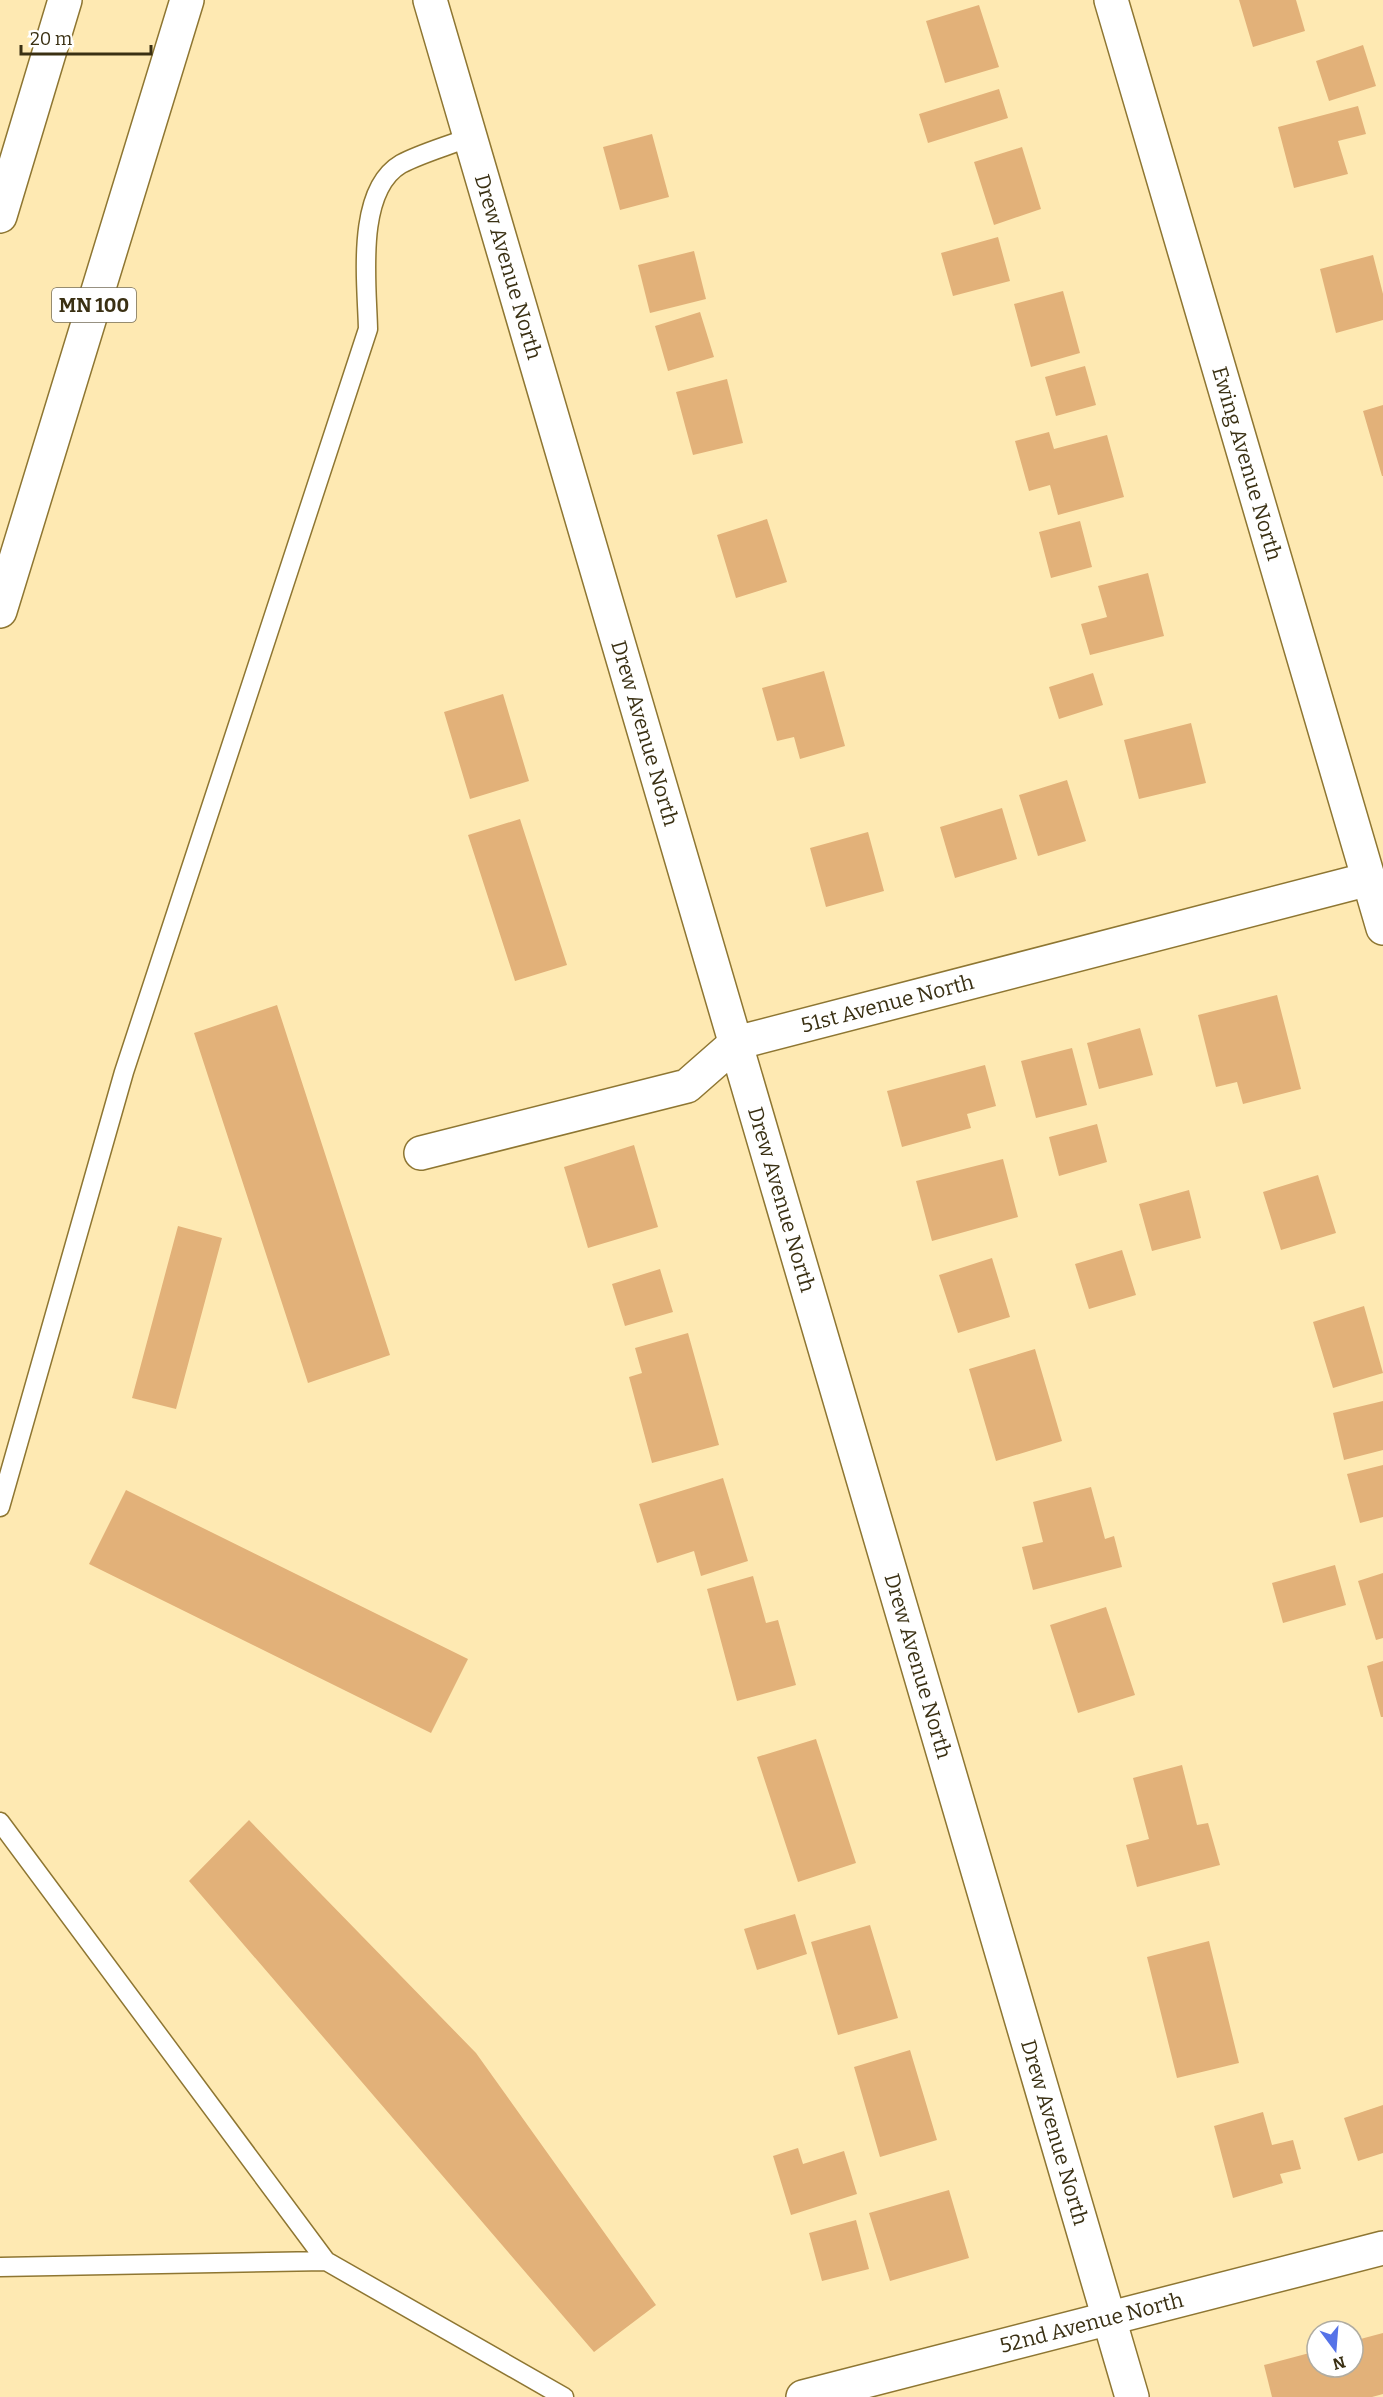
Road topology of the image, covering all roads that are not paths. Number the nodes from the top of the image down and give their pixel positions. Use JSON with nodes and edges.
{"nodes":[{"id":1,"x":188,"y":0,"type":"edge"},
{"id":2,"x":430,"y":0,"type":"edge"},
{"id":3,"x":1111,"y":0,"type":"edge"},
{"id":4,"x":64,"y":3,"type":"edge"},
{"id":5,"x":470,"y":137,"type":"junction"},
{"id":6,"x":0,"y":216,"type":"edge"},
{"id":7,"x":0,"y":611,"type":"edge"},
{"id":8,"x":1369,"y":879,"type":"junction"},
{"id":9,"x":1383,"y":928,"type":"edge"},
{"id":10,"x":736,"y":1043,"type":"junction"},
{"id":11,"x":421,"y":1153,"type":"dead end"},
{"id":12,"x":0,"y":1507,"type":"edge"},
{"id":13,"x":0,"y":1822,"type":"edge"},
{"id":14,"x":1383,"y":2248,"type":"edge"},
{"id":15,"x":326,"y":2260,"type":"junction"},
{"id":16,"x":0,"y":2267,"type":"edge"},
{"id":17,"x":1109,"y":2318,"type":"junction"},
{"id":18,"x":564,"y":2397,"type":"edge"},
{"id":19,"x":802,"y":2397,"type":"edge"},
{"id":20,"x":1132,"y":2397,"type":"edge"}],
"edges":[{"from":1,"to":7,"type":"main road","number":"MN 100"},
{"from":2,"to":5,"type":"main road","name":"Drew Avenue North"},
{"from":3,"to":8,"type":"main road","name":"Ewing Avenue North"},
{"from":4,"to":6,"type":"main road"},
{"from":5,"to":10,"type":"main road","name":"Drew Avenue North"},
{"from":5,"to":12,"type":"lane"},
{"from":8,"to":9,"type":"main road","name":"Ewing Avenue North"},
{"from":8,"to":10,"type":"main road","name":"51st Avenue North"},
{"from":10,"to":11,"type":"main road","name":"51st Avenue North"},
{"from":10,"to":17,"type":"main road","name":"Drew Avenue North"},
{"from":13,"to":15,"type":"lane"},
{"from":14,"to":17,"type":"main road","name":"52nd Avenue North"},
{"from":15,"to":16,"type":"lane"},
{"from":15,"to":18,"type":"lane"},
{"from":17,"to":19,"type":"main road","name":"52nd Avenue North"},
{"from":17,"to":20,"type":"main road","name":"Drew Avenue North"}]}
